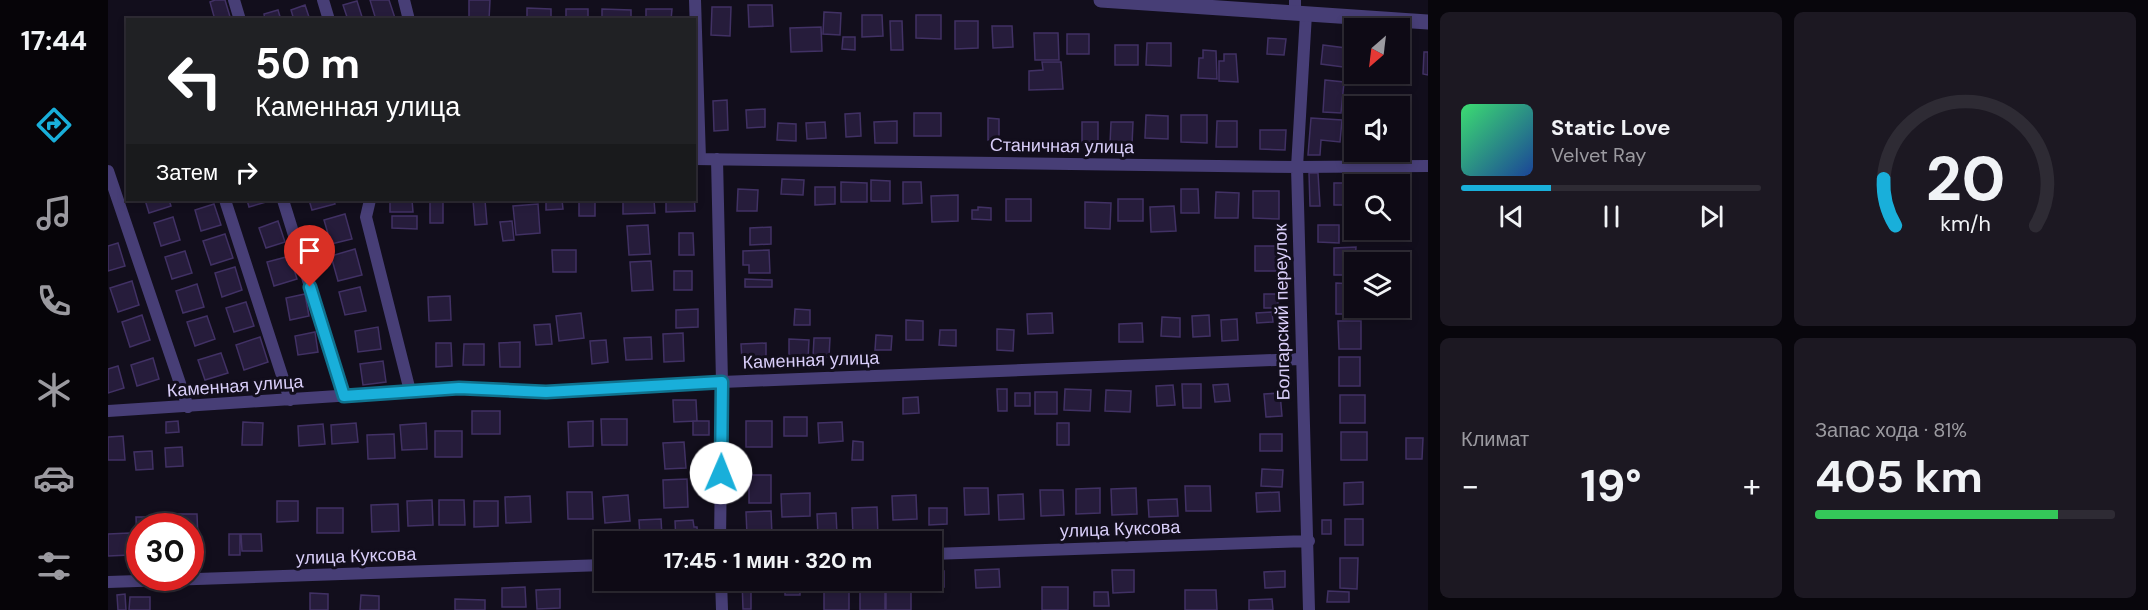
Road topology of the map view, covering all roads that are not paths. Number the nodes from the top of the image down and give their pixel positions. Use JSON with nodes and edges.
{"nodes":[{"id":1,"x":234,"y":0,"type":"edge"},
{"id":2,"x":323,"y":0,"type":"edge"},
{"id":3,"x":404,"y":0,"type":"edge"},
{"id":4,"x":695,"y":0,"type":"edge"},
{"id":5,"x":1101,"y":0,"type":"edge"},
{"id":6,"x":1299,"y":9,"type":"edge"},
{"id":7,"x":239,"y":18,"type":"edge"},
{"id":8,"x":328,"y":18,"type":"edge"},
{"id":9,"x":408,"y":18,"type":"edge"},
{"id":10,"x":695,"y":18,"type":"edge"},
{"id":11,"x":1428,"y":22,"type":"edge"},
{"id":12,"x":696,"y":80,"type":"edge"},
{"id":13,"x":697,"y":159,"type":"edge"},
{"id":14,"x":717,"y":159,"type":"junction"},
{"id":15,"x":1428,"y":166,"type":"edge"},
{"id":16,"x":1297,"y":168,"type":"junction"},
{"id":17,"x":108,"y":171,"type":"edge"},
{"id":18,"x":225,"y":201,"type":"edge"},
{"id":19,"x":283,"y":201,"type":"edge"},
{"id":20,"x":370,"y":201,"type":"edge"},
{"id":21,"x":1300,"y":359,"type":"junction"},
{"id":22,"x":722,"y":382,"type":"junction"},
{"id":23,"x":410,"y":391,"type":"junction"},
{"id":24,"x":344,"y":396,"type":"junction"},
{"id":25,"x":290,"y":400,"type":"junction"},
{"id":26,"x":188,"y":407,"type":"junction"},
{"id":27,"x":108,"y":411,"type":"edge"},
{"id":28,"x":720,"y":531,"type":"edge"},
{"id":29,"x":1309,"y":541,"type":"junction"},
{"id":30,"x":942,"y":554,"type":"edge"},
{"id":31,"x":594,"y":565,"type":"edge"},
{"id":32,"x":108,"y":582,"type":"edge"},
{"id":33,"x":721,"y":591,"type":"edge"},
{"id":34,"x":722,"y":610,"type":"edge"},
{"id":35,"x":1309,"y":610,"type":"edge"}],
"edges":[{"from":1,"to":7,"type":"street"},
{"from":2,"to":8,"type":"street"},
{"from":3,"to":9,"type":"street"},
{"from":4,"to":10,"type":"street"},
{"from":5,"to":6,"type":"street"},
{"from":6,"to":11,"type":"street"},
{"from":6,"to":16,"type":"street","name":"Болгарский переулок"},
{"from":12,"to":13,"type":"street"},
{"from":13,"to":14,"type":"street","name":"Станичная улица"},
{"from":14,"to":16,"type":"street","name":"Станичная улица"},
{"from":14,"to":22,"type":"street"},
{"from":15,"to":16,"type":"street","name":"Станичная улица"},
{"from":16,"to":21,"type":"street","name":"Болгарский переулок"},
{"from":17,"to":26,"type":"street"},
{"from":18,"to":25,"type":"street"},
{"from":19,"to":24,"type":"street"},
{"from":20,"to":23,"type":"street"},
{"from":21,"to":22,"type":"street","name":"Каменная улица"},
{"from":21,"to":29,"type":"street","name":"Болгарский переулок"},
{"from":22,"to":23,"type":"street","name":"Каменная улица"},
{"from":22,"to":28,"type":"street"},
{"from":23,"to":24,"type":"street","name":"Каменная улица"},
{"from":24,"to":25,"type":"street","name":"Каменная улица"},
{"from":25,"to":26,"type":"street","name":"Каменная улица"},
{"from":26,"to":27,"type":"street","name":"Каменная улица"},
{"from":29,"to":30,"type":"street","name":"улица Куксова"},
{"from":29,"to":35,"type":"street","name":"Болгарский переулок"},
{"from":31,"to":32,"type":"street","name":"улица Куксова"},
{"from":33,"to":34,"type":"street"}]}
